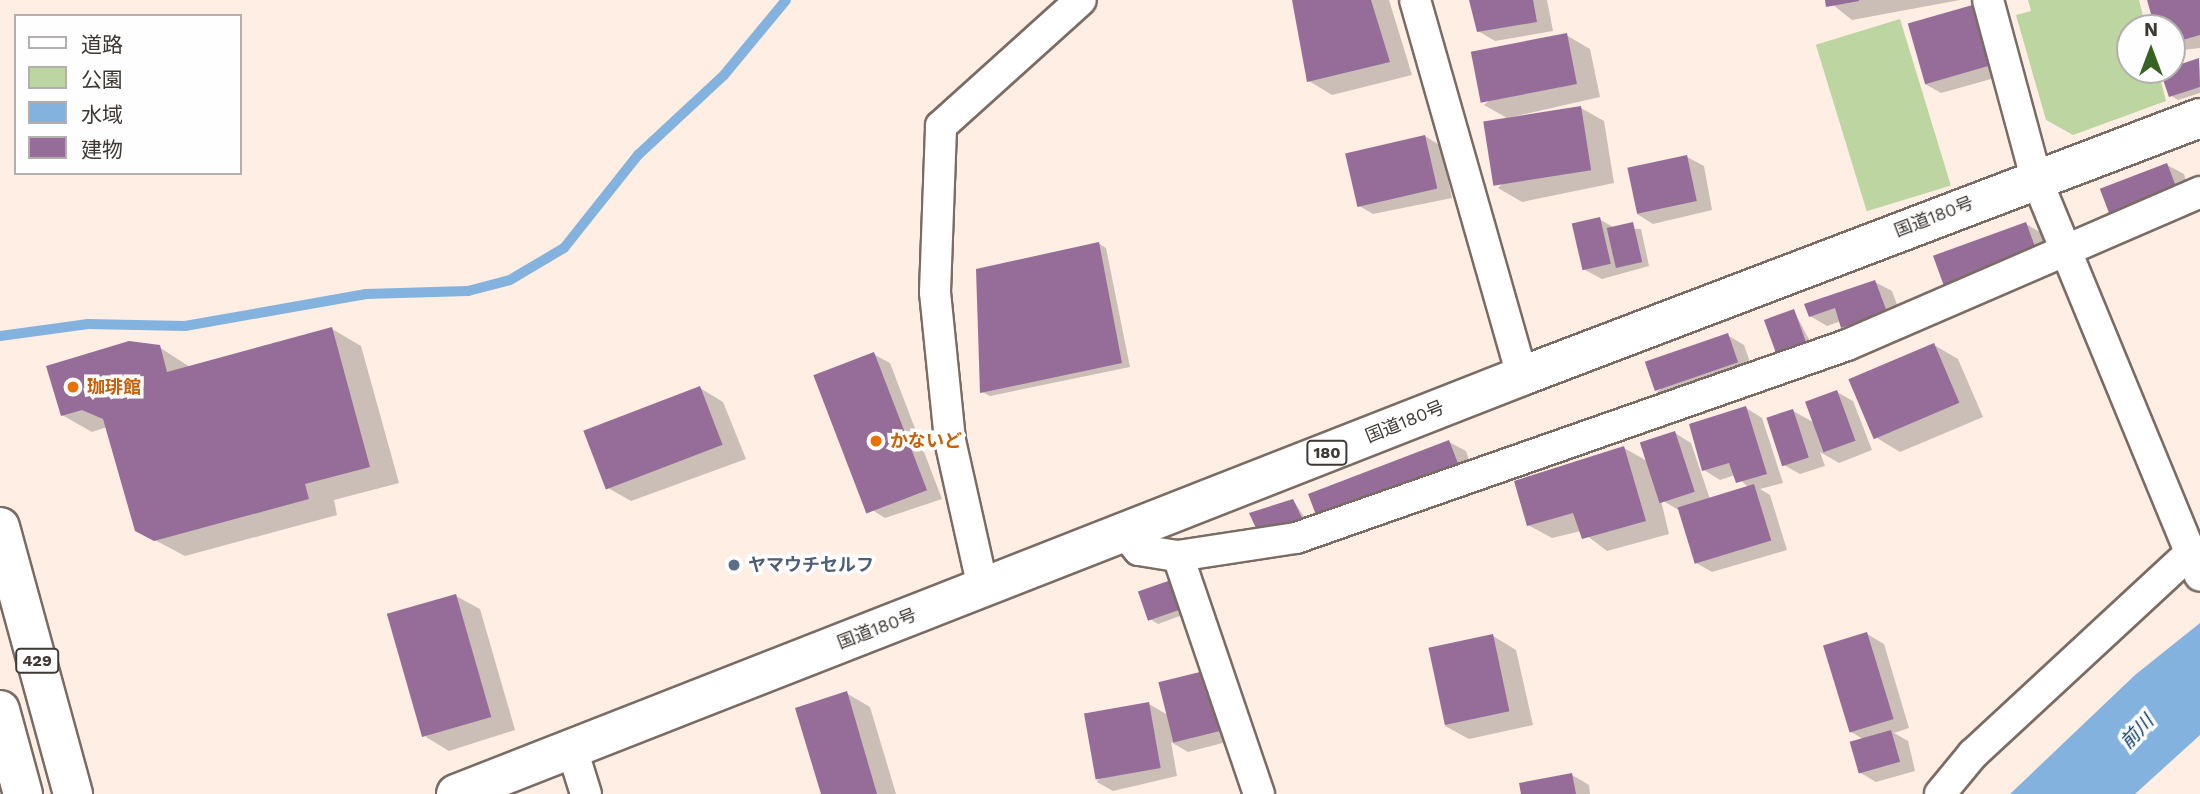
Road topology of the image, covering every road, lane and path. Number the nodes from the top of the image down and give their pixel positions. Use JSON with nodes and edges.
{"nodes":[{"id":1,"x":1081,"y":0,"type":"edge"},
{"id":2,"x":1415,"y":0,"type":"edge"},
{"id":3,"x":1988,"y":0,"type":"edge"},
{"id":4,"x":2200,"y":118,"type":"edge"},
{"id":5,"x":2036,"y":178,"type":"junction"},
{"id":6,"x":2200,"y":192,"type":"edge"},
{"id":7,"x":2064,"y":248,"type":"junction"},
{"id":8,"x":1522,"y":376,"type":"junction"},
{"id":9,"x":0,"y":527,"type":"edge"},
{"id":10,"x":1125,"y":533,"type":"junction"},
{"id":11,"x":1178,"y":556,"type":"junction"},
{"id":12,"x":2195,"y":565,"type":"edge"},
{"id":13,"x":983,"y":588,"type":"junction"},
{"id":14,"x":0,"y":709,"type":"edge"},
{"id":15,"x":572,"y":749,"type":"junction"},
{"id":16,"x":23,"y":794,"type":"edge"},
{"id":17,"x":73,"y":794,"type":"edge"},
{"id":18,"x":456,"y":794,"type":"edge"},
{"id":19,"x":586,"y":794,"type":"edge"},
{"id":20,"x":1259,"y":794,"type":"edge"},
{"id":21,"x":1940,"y":794,"type":"edge"}],
"edges":[{"from":1,"to":13,"type":"street"},
{"from":2,"to":8,"type":"street"},
{"from":3,"to":5,"type":"street"},
{"from":4,"to":5,"type":"highway","name":"国道180号","number":"180"},
{"from":5,"to":7,"type":"street"},
{"from":5,"to":8,"type":"highway","name":"国道180号","number":"180"},
{"from":6,"to":7,"type":"street"},
{"from":7,"to":11,"type":"street"},
{"from":7,"to":12,"type":"street"},
{"from":8,"to":10,"type":"highway","name":"国道180号","number":"180"},
{"from":9,"to":17,"type":"highway","number":"429"},
{"from":10,"to":11,"type":"street"},
{"from":10,"to":13,"type":"highway","name":"国道180号","number":"180"},
{"from":11,"to":20,"type":"street"},
{"from":12,"to":21,"type":"street"},
{"from":13,"to":15,"type":"highway","name":"国道180号","number":"180"},
{"from":14,"to":16,"type":"highway"},
{"from":15,"to":18,"type":"highway","name":"国道180号","number":"180"},
{"from":15,"to":19,"type":"street"}]}
